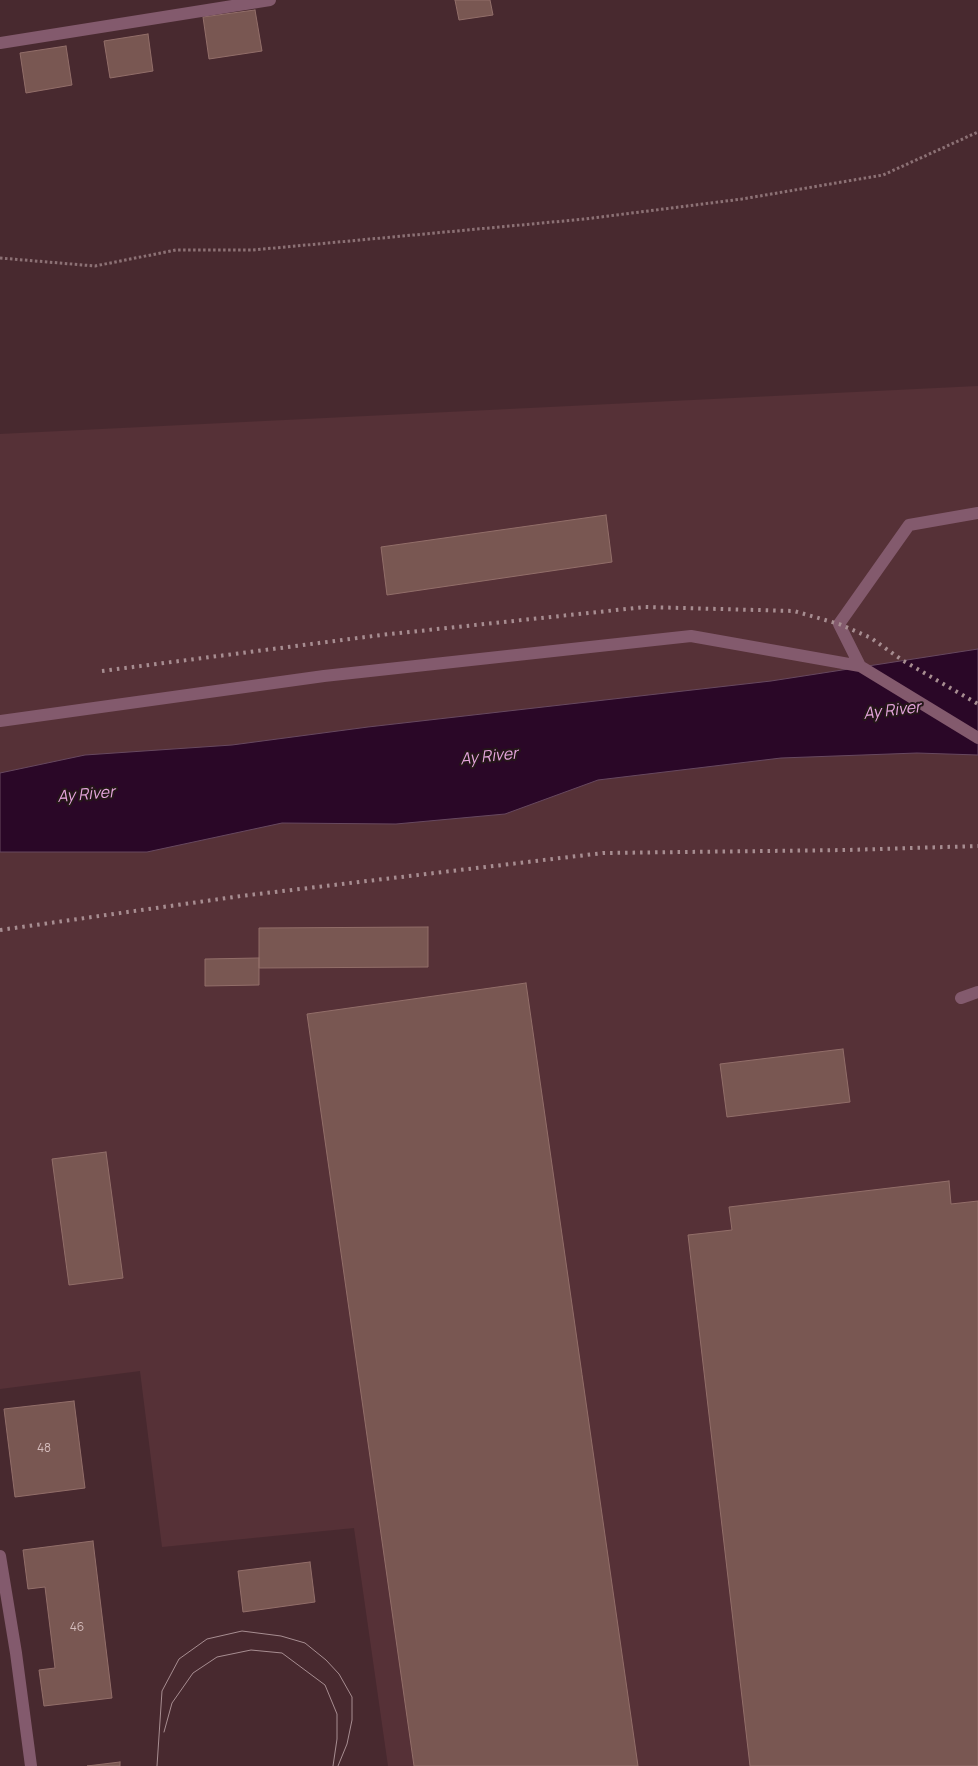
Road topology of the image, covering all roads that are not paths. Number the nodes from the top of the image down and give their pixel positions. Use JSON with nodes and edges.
{"nodes":[{"id":1,"x":270,"y":0,"type":"edge"},
{"id":2,"x":0,"y":43,"type":"edge"},
{"id":3,"x":978,"y":513,"type":"edge"},
{"id":4,"x":860,"y":666,"type":"junction"},
{"id":5,"x":0,"y":721,"type":"edge"},
{"id":6,"x":978,"y":738,"type":"edge"},
{"id":7,"x":978,"y":992,"type":"edge"},
{"id":8,"x":961,"y":998,"type":"dead end"},
{"id":9,"x":0,"y":1556,"type":"edge"},
{"id":10,"x":31,"y":1766,"type":"edge"}],
"edges":[{"from":1,"to":2,"type":"street"},
{"from":3,"to":4,"type":"street"},
{"from":4,"to":5,"type":"street"},
{"from":4,"to":6,"type":"street"},
{"from":7,"to":8,"type":"street"},
{"from":9,"to":10,"type":"street"}]}
